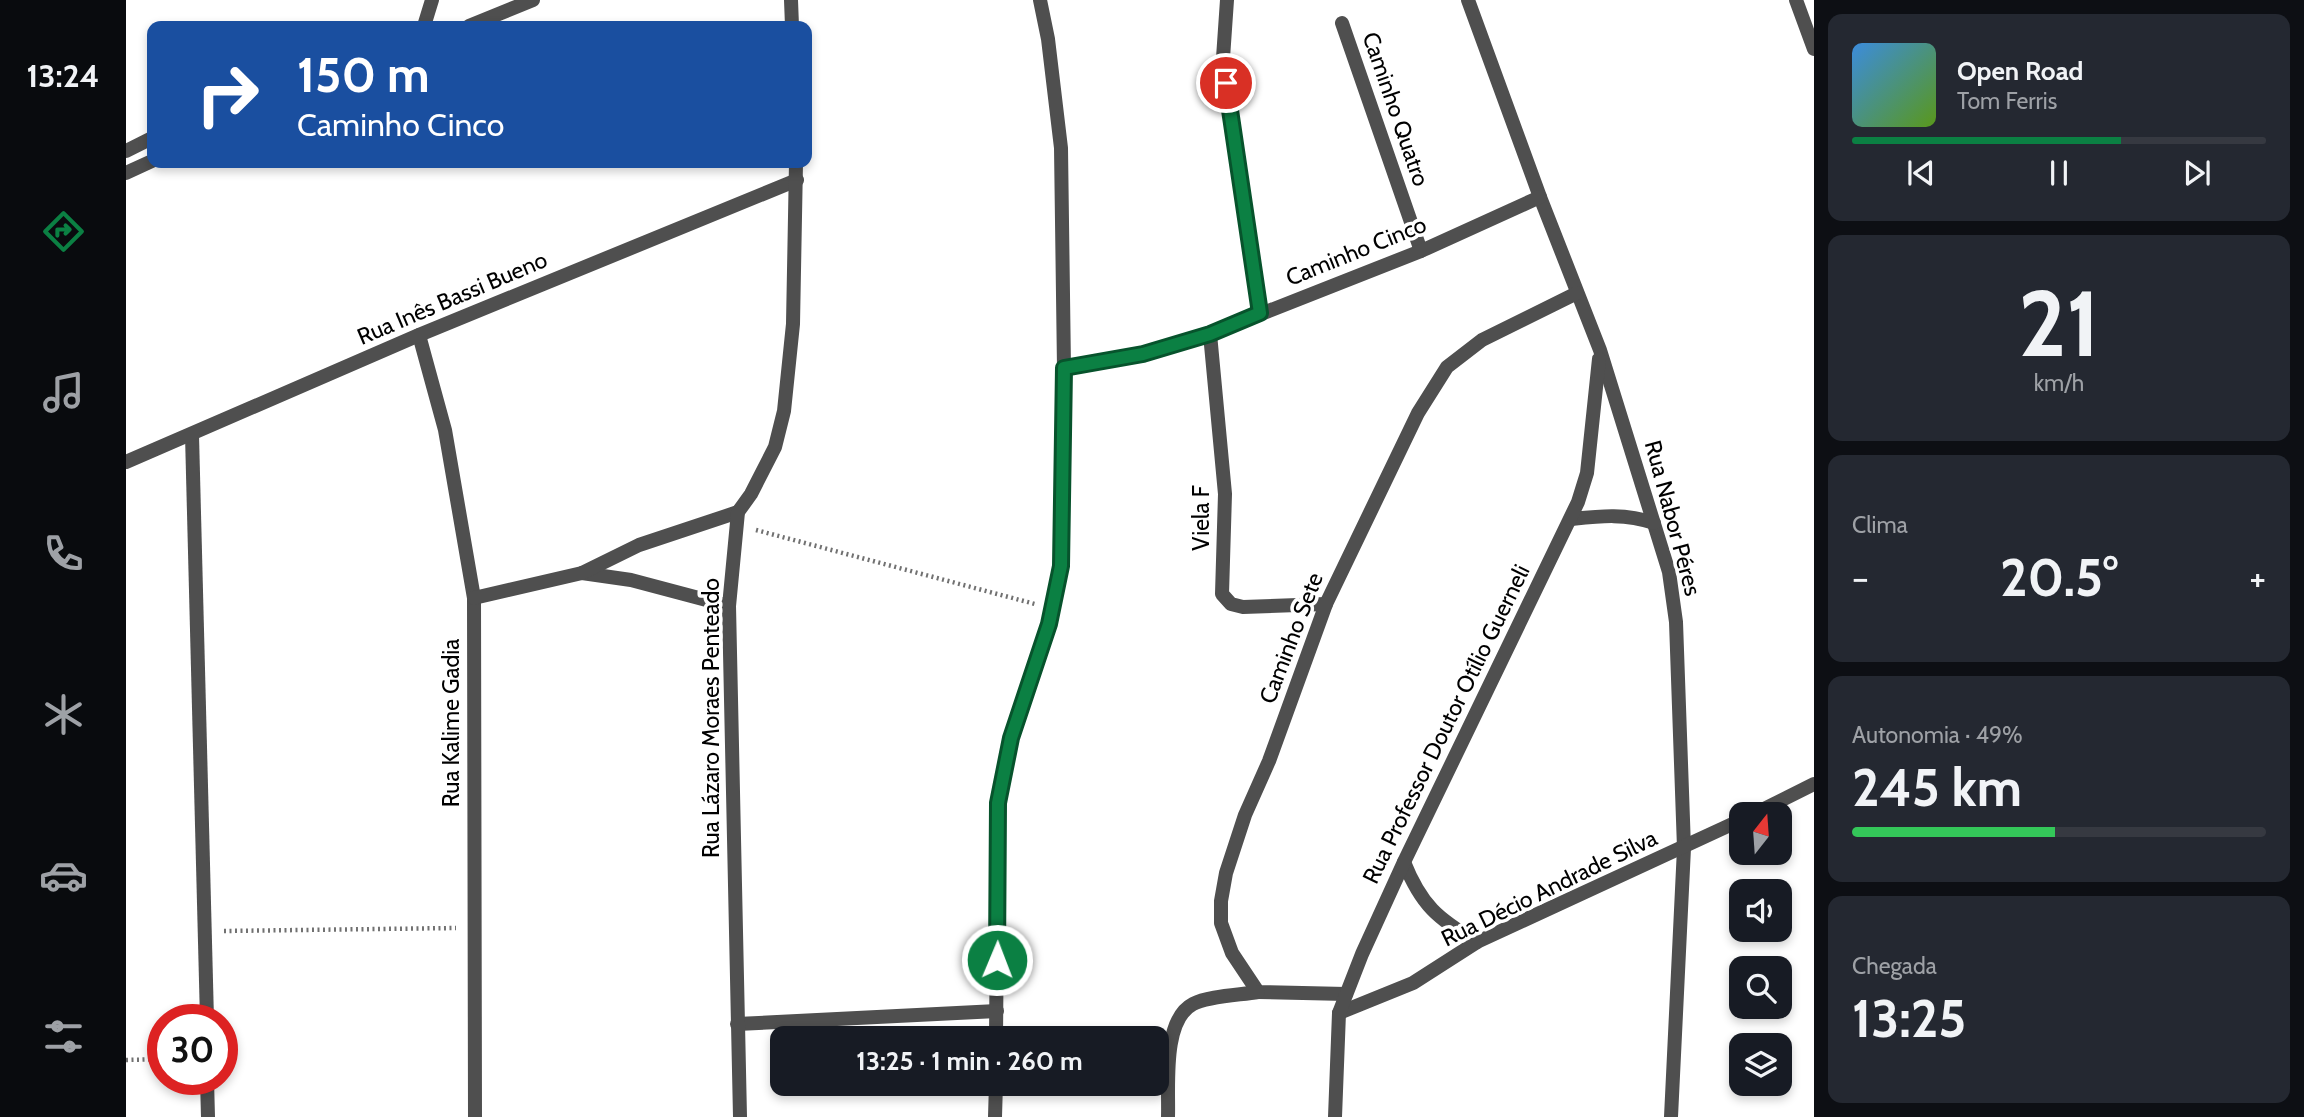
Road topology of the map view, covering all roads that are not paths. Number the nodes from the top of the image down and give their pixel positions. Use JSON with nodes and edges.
{"nodes":[{"id":1,"x":432,"y":0,"type":"edge"},
{"id":2,"x":533,"y":0,"type":"edge"},
{"id":3,"x":791,"y":0,"type":"edge"},
{"id":4,"x":1040,"y":0,"type":"edge"},
{"id":5,"x":1227,"y":0,"type":"edge"},
{"id":6,"x":1468,"y":0,"type":"edge"},
{"id":7,"x":1796,"y":0,"type":"edge"},
{"id":8,"x":426,"y":21,"type":"edge"},
{"id":9,"x":480,"y":21,"type":"edge"},
{"id":10,"x":792,"y":21,"type":"edge"},
{"id":11,"x":1342,"y":23,"type":"dead end"},
{"id":12,"x":1814,"y":49,"type":"edge"},
{"id":13,"x":147,"y":140,"type":"edge"},
{"id":14,"x":126,"y":151,"type":"edge"},
{"id":15,"x":147,"y":164,"type":"edge"},
{"id":16,"x":796,"y":168,"type":"edge"},
{"id":17,"x":126,"y":173,"type":"edge"},
{"id":18,"x":797,"y":180,"type":"junction"},
{"id":19,"x":1540,"y":197,"type":"junction"},
{"id":20,"x":1421,"y":251,"type":"junction"},
{"id":21,"x":1577,"y":293,"type":"junction"},
{"id":22,"x":1260,"y":313,"type":"junction"},
{"id":23,"x":1210,"y":334,"type":"junction"},
{"id":24,"x":419,"y":335,"type":"junction"},
{"id":25,"x":1600,"y":350,"type":"junction"},
{"id":26,"x":1064,"y":368,"type":"junction"},
{"id":27,"x":192,"y":435,"type":"junction"},
{"id":28,"x":126,"y":462,"type":"edge"},
{"id":29,"x":737,"y":519,"type":"junction"},
{"id":30,"x":1570,"y":519,"type":"junction"},
{"id":31,"x":1654,"y":523,"type":"junction"},
{"id":32,"x":582,"y":573,"type":"junction"},
{"id":33,"x":474,"y":598,"type":"junction"},
{"id":34,"x":1326,"y":604,"type":"junction"},
{"id":35,"x":729,"y":606,"type":"junction"},
{"id":36,"x":1814,"y":784,"type":"edge"},
{"id":37,"x":1778,"y":802,"type":"edge"},
{"id":38,"x":1729,"y":826,"type":"edge"},
{"id":39,"x":1684,"y":848,"type":"junction"},
{"id":40,"x":1404,"y":862,"type":"junction"},
{"id":41,"x":1476,"y":942,"type":"junction"},
{"id":42,"x":1258,"y":992,"type":"junction"},
{"id":43,"x":1346,"y":994,"type":"junction"},
{"id":44,"x":207,"y":1004,"type":"edge"},
{"id":45,"x":997,"y":1012,"type":"junction"},
{"id":46,"x":1339,"y":1013,"type":"junction"},
{"id":47,"x":737,"y":1024,"type":"junction"},
{"id":48,"x":996,"y":1026,"type":"edge"},
{"id":49,"x":207,"y":1095,"type":"edge"},
{"id":50,"x":996,"y":1096,"type":"edge"},
{"id":51,"x":208,"y":1117,"type":"edge"},
{"id":52,"x":475,"y":1117,"type":"edge"},
{"id":53,"x":740,"y":1117,"type":"edge"},
{"id":54,"x":995,"y":1117,"type":"edge"},
{"id":55,"x":1168,"y":1117,"type":"edge"},
{"id":56,"x":1335,"y":1117,"type":"edge"},
{"id":57,"x":1671,"y":1117,"type":"edge"}],
"edges":[{"from":1,"to":8,"type":"street"},
{"from":2,"to":9,"type":"street"},
{"from":3,"to":10,"type":"street"},
{"from":4,"to":26,"type":"street"},
{"from":5,"to":22,"type":"street"},
{"from":6,"to":19,"type":"street","name":"Rua Nabor Péres"},
{"from":7,"to":12,"type":"street"},
{"from":11,"to":20,"type":"street","name":"Caminho Quatro"},
{"from":13,"to":14,"type":"street"},
{"from":15,"to":17,"type":"street"},
{"from":16,"to":18,"type":"street","name":"Rua Lázaro Moraes Penteado"},
{"from":18,"to":24,"type":"street","name":"Rua Inês Bassi Bueno"},
{"from":18,"to":29,"type":"street","name":"Rua Lázaro Moraes Penteado"},
{"from":19,"to":20,"type":"street","name":"Caminho Cinco"},
{"from":19,"to":21,"type":"street","name":"Rua Nabor Péres"},
{"from":20,"to":22,"type":"street","name":"Caminho Cinco"},
{"from":21,"to":25,"type":"street","name":"Rua Nabor Péres"},
{"from":21,"to":34,"type":"street","name":"Caminho Sete"},
{"from":22,"to":23,"type":"street","name":"Caminho Cinco"},
{"from":23,"to":26,"type":"street","name":"Caminho Cinco"},
{"from":23,"to":34,"type":"street","name":"Viela F"},
{"from":24,"to":27,"type":"street","name":"Rua Inês Bassi Bueno"},
{"from":24,"to":33,"type":"street","name":"Rua Kalime Gadia"},
{"from":25,"to":30,"type":"street","name":"Rua Professor Doutor Otílio Guerneli"},
{"from":25,"to":31,"type":"street","name":"Rua Nabor Péres"},
{"from":26,"to":45,"type":"street"},
{"from":27,"to":28,"type":"street","name":"Rua Inês Bassi Bueno"},
{"from":27,"to":44,"type":"street"},
{"from":29,"to":32,"type":"street"},
{"from":29,"to":35,"type":"street","name":"Rua Lázaro Moraes Penteado"},
{"from":30,"to":31,"type":"street"},
{"from":30,"to":40,"type":"street","name":"Rua Professor Doutor Otílio Guerneli"},
{"from":31,"to":39,"type":"street","name":"Rua Nabor Péres"},
{"from":32,"to":33,"type":"street"},
{"from":32,"to":35,"type":"street"},
{"from":33,"to":52,"type":"street","name":"Rua Kalime Gadia"},
{"from":34,"to":42,"type":"street","name":"Caminho Sete"},
{"from":35,"to":47,"type":"street","name":"Rua Lázaro Moraes Penteado"},
{"from":36,"to":37,"type":"street"},
{"from":38,"to":39,"type":"street","name":"Rua Décio Andrade Silva"},
{"from":39,"to":41,"type":"street","name":"Rua Décio Andrade Silva"},
{"from":39,"to":57,"type":"street","name":"Rua Nabor Péres"},
{"from":40,"to":41,"type":"street"},
{"from":40,"to":43,"type":"street","name":"Rua Professor Doutor Otílio Guerneli"},
{"from":41,"to":46,"type":"street","name":"Rua Décio Andrade Silva"},
{"from":42,"to":43,"type":"street"},
{"from":42,"to":55,"type":"street"},
{"from":43,"to":46,"type":"street","name":"Rua Professor Doutor Otílio Guerneli"},
{"from":45,"to":47,"type":"street"},
{"from":45,"to":48,"type":"street"},
{"from":46,"to":56,"type":"street","name":"Rua Professor Doutor Otílio Guerneli"},
{"from":47,"to":53,"type":"street","name":"Rua Lázaro Moraes Penteado"},
{"from":49,"to":51,"type":"street"},
{"from":50,"to":54,"type":"street"}]}
